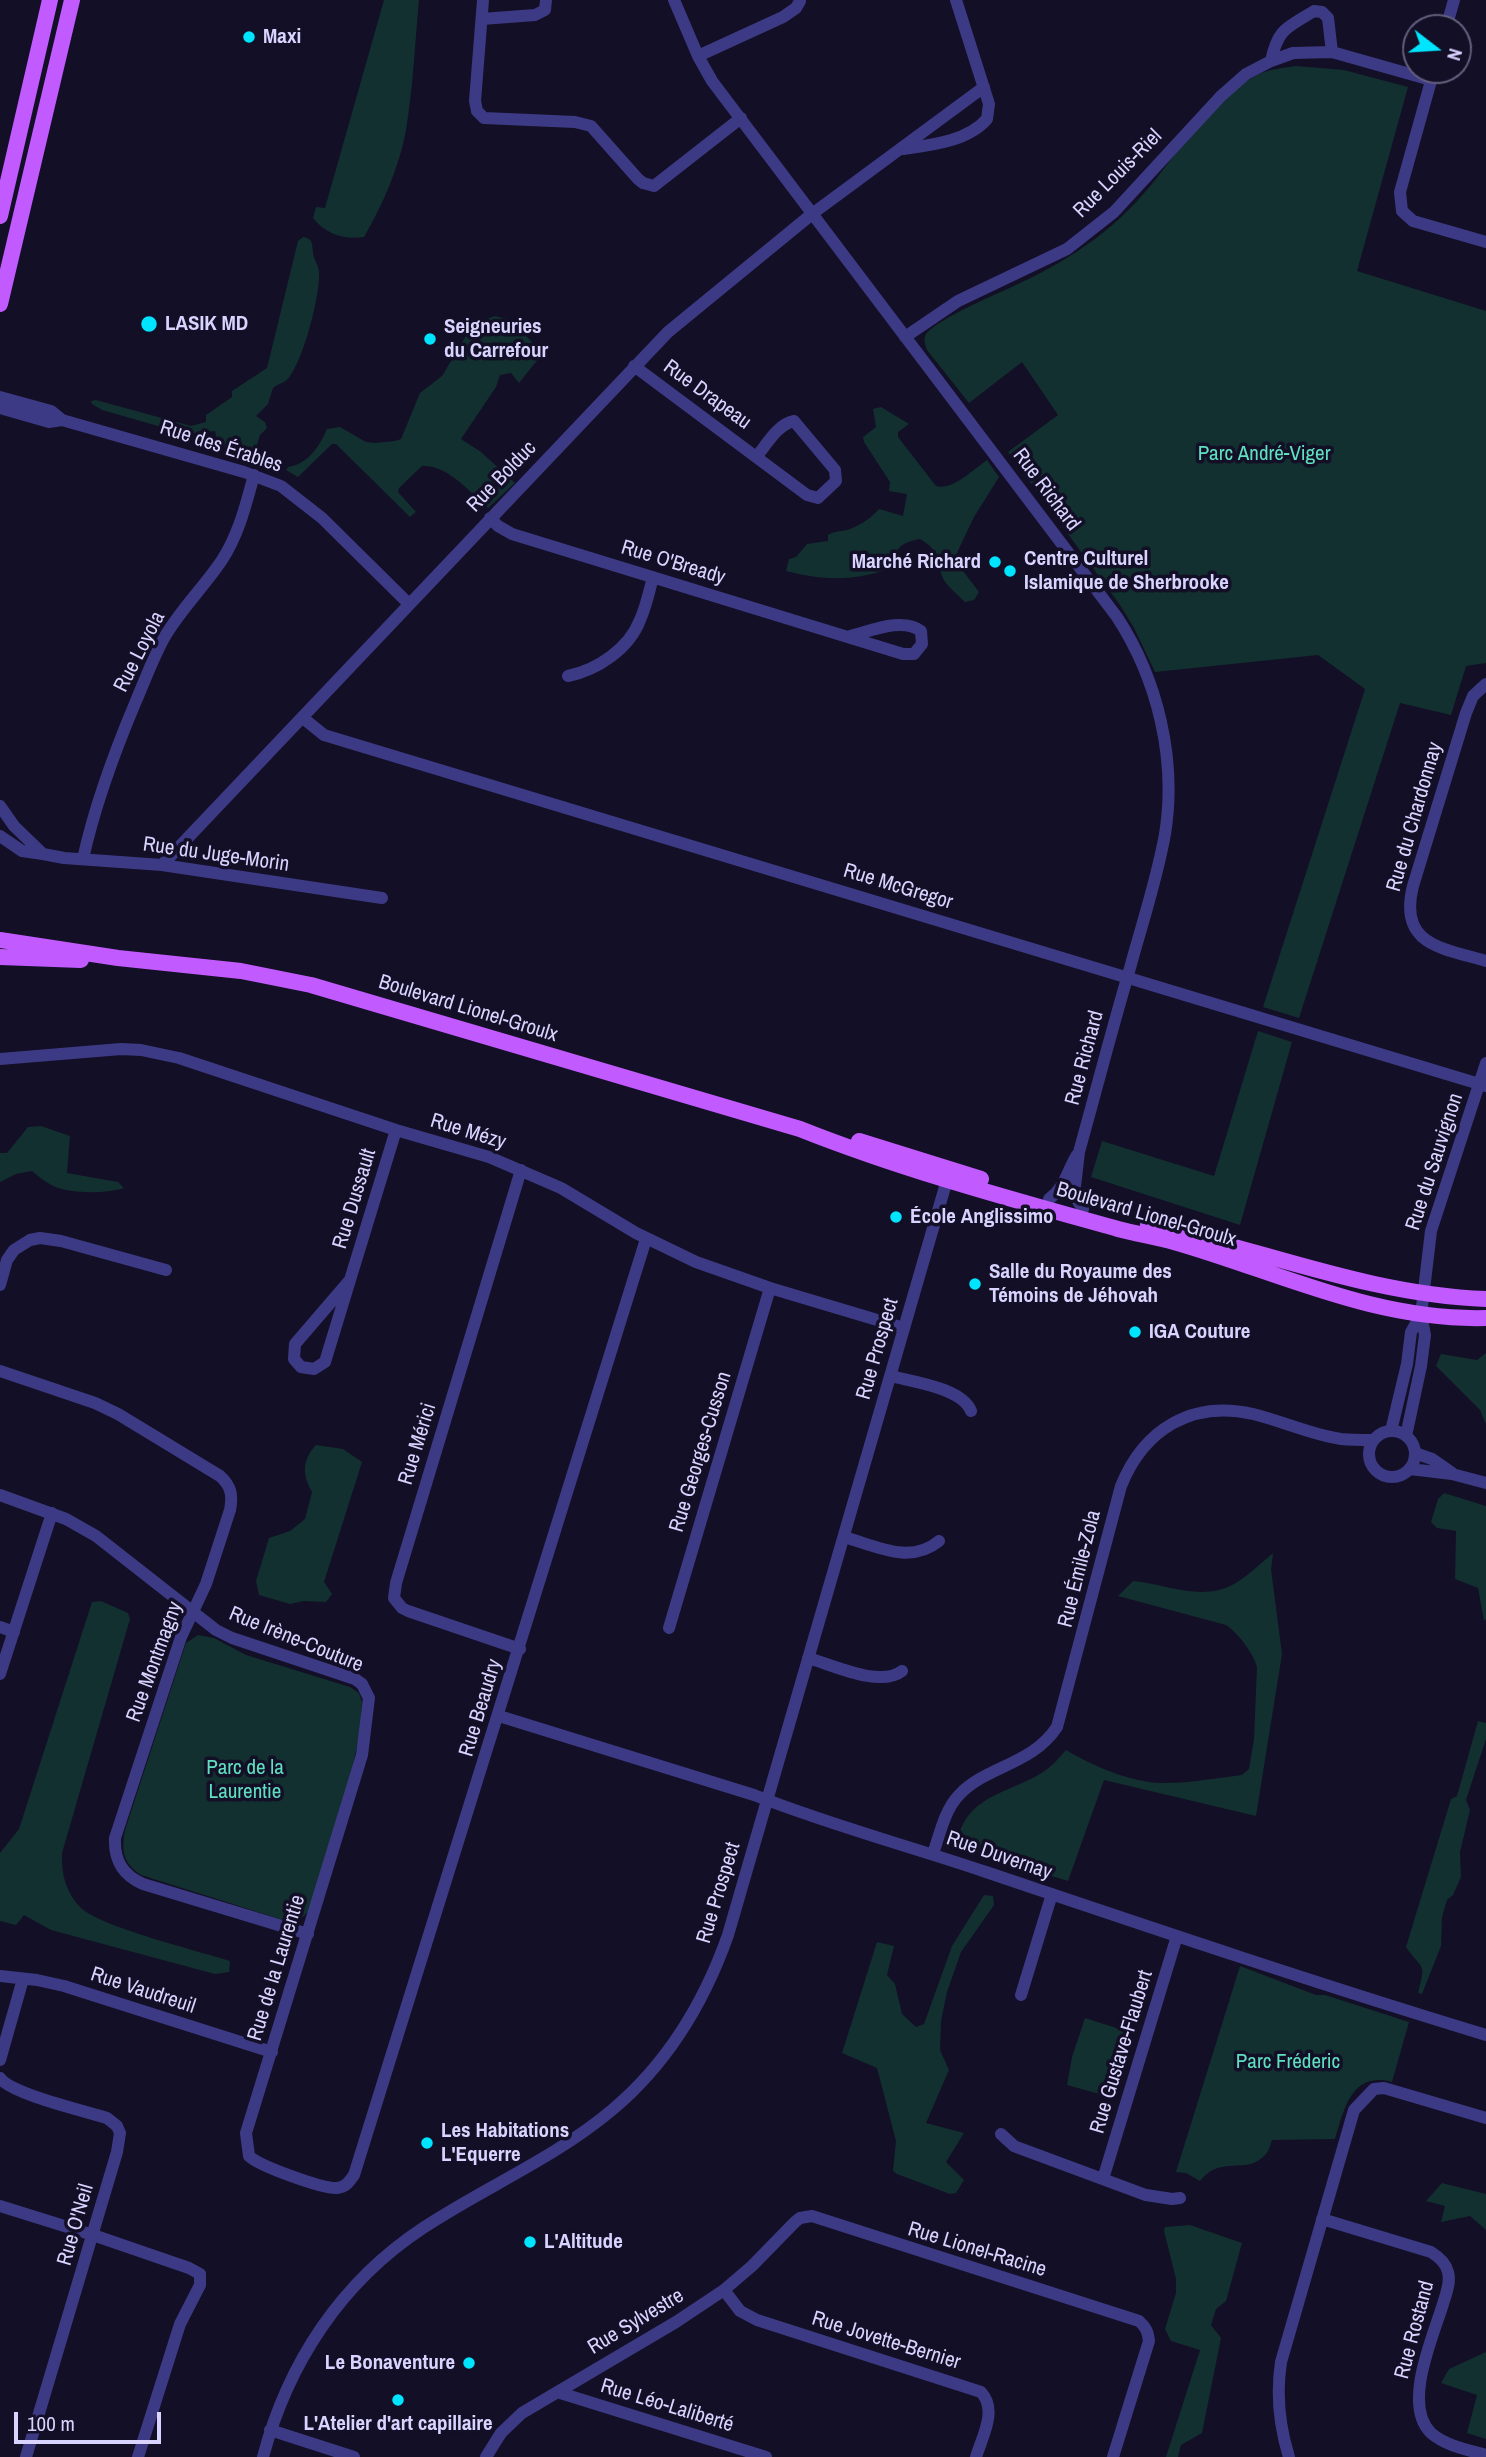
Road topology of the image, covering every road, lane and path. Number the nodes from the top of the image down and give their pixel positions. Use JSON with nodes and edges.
{"nodes":[{"id":1,"x":50,"y":0,"type":"edge"},
{"id":2,"x":72,"y":0,"type":"edge"},
{"id":3,"x":483,"y":0,"type":"edge"},
{"id":4,"x":546,"y":0,"type":"edge"},
{"id":5,"x":674,"y":0,"type":"edge"},
{"id":6,"x":956,"y":0,"type":"edge"},
{"id":7,"x":800,"y":1,"type":"edge"},
{"id":8,"x":482,"y":19,"type":"junction"},
{"id":9,"x":1332,"y":52,"type":"junction"},
{"id":10,"x":698,"y":56,"type":"junction"},
{"id":11,"x":1272,"y":61,"type":"junction"},
{"id":12,"x":1402,"y":68,"type":"edge"},
{"id":13,"x":1430,"y":84,"type":"edge"},
{"id":14,"x":984,"y":87,"type":"junction"},
{"id":15,"x":741,"y":118,"type":"junction"},
{"id":16,"x":900,"y":150,"type":"junction"},
{"id":17,"x":812,"y":214,"type":"junction"},
{"id":18,"x":0,"y":216,"type":"edge"},
{"id":19,"x":1486,"y":242,"type":"edge"},
{"id":20,"x":0,"y":304,"type":"edge"},
{"id":21,"x":905,"y":337,"type":"junction"},
{"id":22,"x":634,"y":366,"type":"junction"},
{"id":23,"x":0,"y":397,"type":"edge"},
{"id":24,"x":0,"y":408,"type":"edge"},
{"id":25,"x":62,"y":420,"type":"junction"},
{"id":26,"x":757,"y":456,"type":"junction"},
{"id":27,"x":254,"y":475,"type":"junction"},
{"id":28,"x":490,"y":518,"type":"junction"},
{"id":29,"x":653,"y":577,"type":"junction"},
{"id":30,"x":409,"y":604,"type":"junction"},
{"id":31,"x":850,"y":636,"type":"junction"},
{"id":32,"x":568,"y":676,"type":"dead end"},
{"id":33,"x":1486,"y":684,"type":"edge"},
{"id":34,"x":303,"y":718,"type":"junction"},
{"id":35,"x":0,"y":806,"type":"edge"},
{"id":36,"x":0,"y":836,"type":"edge"},
{"id":37,"x":43,"y":854,"type":"junction"},
{"id":38,"x":83,"y":859,"type":"junction"},
{"id":39,"x":162,"y":865,"type":"junction"},
{"id":40,"x":382,"y":898,"type":"dead end"},
{"id":41,"x":0,"y":940,"type":"edge"},
{"id":42,"x":0,"y":957,"type":"edge"},
{"id":43,"x":118,"y":958,"type":"junction"},
{"id":44,"x":1486,"y":961,"type":"edge"},
{"id":45,"x":1127,"y":976,"type":"junction"},
{"id":46,"x":0,"y":1059,"type":"edge"},
{"id":47,"x":1486,"y":1063,"type":"edge"},
{"id":48,"x":1483,"y":1085,"type":"edge"},
{"id":49,"x":396,"y":1130,"type":"junction"},
{"id":50,"x":1079,"y":1152,"type":"junction"},
{"id":51,"x":521,"y":1170,"type":"junction"},
{"id":52,"x":949,"y":1175,"type":"junction"},
{"id":53,"x":1049,"y":1199,"type":"junction"},
{"id":54,"x":1083,"y":1209,"type":"junction"},
{"id":55,"x":646,"y":1239,"type":"junction"},
{"id":56,"x":166,"y":1270,"type":"dead end"},
{"id":57,"x":350,"y":1280,"type":"junction"},
{"id":58,"x":0,"y":1285,"type":"edge"},
{"id":59,"x":770,"y":1288,"type":"junction"},
{"id":60,"x":1423,"y":1294,"type":"junction"},
{"id":61,"x":1486,"y":1299,"type":"edge"},
{"id":62,"x":1421,"y":1315,"type":"junction"},
{"id":63,"x":1486,"y":1318,"type":"edge"},
{"id":64,"x":904,"y":1328,"type":"junction"},
{"id":65,"x":0,"y":1371,"type":"edge"},
{"id":66,"x":891,"y":1376,"type":"junction"},
{"id":67,"x":971,"y":1411,"type":"dead end"},
{"id":68,"x":1391,"y":1431,"type":"junction"},
{"id":69,"x":1406,"y":1436,"type":"junction"},
{"id":70,"x":1339,"y":1439,"type":"junction"},
{"id":71,"x":1373,"y":1440,"type":"junction"},
{"id":72,"x":1415,"y":1453,"type":"junction"},
{"id":73,"x":1368,"y":1457,"type":"junction"},
{"id":74,"x":1410,"y":1469,"type":"junction"},
{"id":75,"x":1452,"y":1474,"type":"junction"},
{"id":76,"x":1486,"y":1483,"type":"edge"},
{"id":77,"x":0,"y":1495,"type":"edge"},
{"id":78,"x":52,"y":1513,"type":"junction"},
{"id":79,"x":844,"y":1537,"type":"junction"},
{"id":80,"x":939,"y":1541,"type":"dead end"},
{"id":81,"x":192,"y":1611,"type":"junction"},
{"id":82,"x":0,"y":1627,"type":"edge"},
{"id":83,"x":669,"y":1628,"type":"dead end"},
{"id":84,"x":14,"y":1632,"type":"junction"},
{"id":85,"x":520,"y":1648,"type":"junction"},
{"id":86,"x":808,"y":1658,"type":"junction"},
{"id":87,"x":902,"y":1671,"type":"dead end"},
{"id":88,"x":0,"y":1674,"type":"edge"},
{"id":89,"x":366,"y":1690,"type":"joint"},
{"id":90,"x":499,"y":1716,"type":"junction"},
{"id":91,"x":767,"y":1801,"type":"junction"},
{"id":92,"x":933,"y":1854,"type":"junction"},
{"id":93,"x":1052,"y":1894,"type":"junction"},
{"id":94,"x":308,"y":1934,"type":"junction"},
{"id":95,"x":1177,"y":1936,"type":"junction"},
{"id":96,"x":0,"y":1976,"type":"edge"},
{"id":97,"x":23,"y":1979,"type":"junction"},
{"id":98,"x":1021,"y":1996,"type":"dead end"},
{"id":99,"x":1486,"y":2035,"type":"edge"},
{"id":100,"x":272,"y":2052,"type":"junction"},
{"id":101,"x":0,"y":2060,"type":"edge"},
{"id":102,"x":0,"y":2078,"type":"edge"},
{"id":103,"x":1486,"y":2118,"type":"edge"},
{"id":104,"x":1001,"y":2134,"type":"dead end"},
{"id":105,"x":1103,"y":2179,"type":"junction"},
{"id":106,"x":346,"y":2185,"type":"joint"},
{"id":107,"x":1180,"y":2198,"type":"dead end"},
{"id":108,"x":0,"y":2206,"type":"edge"},
{"id":109,"x":805,"y":2217,"type":"joint"},
{"id":110,"x":1322,"y":2219,"type":"junction"},
{"id":111,"x":93,"y":2235,"type":"junction"},
{"id":112,"x":723,"y":2290,"type":"junction"},
{"id":113,"x":557,"y":2392,"type":"junction"},
{"id":114,"x":270,"y":2430,"type":"junction"},
{"id":115,"x":1486,"y":2455,"type":"edge"},
{"id":116,"x":26,"y":2457,"type":"edge"},
{"id":117,"x":138,"y":2457,"type":"edge"},
{"id":118,"x":263,"y":2457,"type":"edge"},
{"id":119,"x":354,"y":2457,"type":"edge"},
{"id":120,"x":486,"y":2457,"type":"edge"},
{"id":121,"x":766,"y":2457,"type":"edge"},
{"id":122,"x":975,"y":2457,"type":"edge"},
{"id":123,"x":1113,"y":2457,"type":"edge"},
{"id":124,"x":1289,"y":2457,"type":"edge"}],
"edges":[{"from":1,"to":18,"type":"main road"},
{"from":2,"to":20,"type":"main road"},
{"from":3,"to":8,"type":"street"},
{"from":4,"to":8,"type":"street"},
{"from":5,"to":10,"type":"street","name":"Rue Richard"},
{"from":6,"to":14,"type":"street"},
{"from":7,"to":10,"type":"street"},
{"from":8,"to":15,"type":"street"},
{"from":9,"to":11,"type":"street","name":"Rue Louis-Riel"},
{"from":9,"to":11,"type":"street"},
{"from":9,"to":12,"type":"street","name":"Rue Louis-Riel"},
{"from":10,"to":15,"type":"street","name":"Rue Richard"},
{"from":11,"to":21,"type":"street","name":"Rue Louis-Riel"},
{"from":13,"to":19,"type":"street"},
{"from":14,"to":16,"type":"street","name":"Rue Bolduc"},
{"from":14,"to":16,"type":"street","name":"Rue Bolduc"},
{"from":15,"to":17,"type":"street","name":"Rue Richard"},
{"from":16,"to":17,"type":"street","name":"Rue Bolduc"},
{"from":17,"to":21,"type":"street","name":"Rue Richard"},
{"from":17,"to":22,"type":"street","name":"Rue Bolduc"},
{"from":21,"to":45,"type":"street","name":"Rue Richard"},
{"from":22,"to":26,"type":"street","name":"Rue Drapeau"},
{"from":22,"to":28,"type":"street","name":"Rue Bolduc"},
{"from":23,"to":25,"type":"street","name":"Rue des Érables"},
{"from":24,"to":25,"type":"street","name":"Rue des Érables"},
{"from":25,"to":27,"type":"street","name":"Rue des Érables"},
{"from":26,"to":26,"type":"street","name":"Rue Drapeau"},
{"from":27,"to":30,"type":"street","name":"Rue des Érables"},
{"from":27,"to":38,"type":"street","name":"Rue Loyola"},
{"from":28,"to":29,"type":"street","name":"Rue O'Bready"},
{"from":28,"to":30,"type":"street","name":"Rue Bolduc"},
{"from":29,"to":31,"type":"street","name":"Rue O'Bready"},
{"from":29,"to":32,"type":"street"},
{"from":30,"to":34,"type":"street","name":"Rue Bolduc"},
{"from":31,"to":31,"type":"street","name":"Rue O'Bready"},
{"from":33,"to":44,"type":"street","name":"Rue du Chardonnay"},
{"from":34,"to":39,"type":"street","name":"Rue Bolduc"},
{"from":34,"to":45,"type":"street","name":"Rue McGregor"},
{"from":35,"to":37,"type":"street"},
{"from":36,"to":37,"type":"street","name":"Rue du Juge-Morin"},
{"from":37,"to":38,"type":"street","name":"Rue du Juge-Morin"},
{"from":38,"to":39,"type":"street","name":"Rue du Juge-Morin"},
{"from":39,"to":40,"type":"street","name":"Rue du Juge-Morin"},
{"from":41,"to":43,"type":"main road","name":"Boulevard Lionel-Groulx"},
{"from":42,"to":43,"type":"main road","name":"Boulevard Lionel-Groulx"},
{"from":43,"to":52,"type":"main road","name":"Boulevard Lionel-Groulx"},
{"from":45,"to":48,"type":"street","name":"Rue McGregor"},
{"from":45,"to":50,"type":"street","name":"Rue Richard"},
{"from":46,"to":49,"type":"street","name":"Rue Mézy"},
{"from":47,"to":48,"type":"street","name":"Rue du Sauvignon"},
{"from":48,"to":60,"type":"street","name":"Rue du Sauvignon"},
{"from":49,"to":51,"type":"street","name":"Rue Mézy"},
{"from":49,"to":57,"type":"street","name":"Rue Dussault"},
{"from":50,"to":53,"type":"street","name":"Rue Richard"},
{"from":50,"to":54,"type":"street","name":"Rue Richard"},
{"from":51,"to":55,"type":"street","name":"Rue Mézy"},
{"from":51,"to":85,"type":"street","name":"Rue Mérici"},
{"from":52,"to":53,"type":"main road","name":"Boulevard Lionel-Groulx"},
{"from":52,"to":62,"type":"main road","name":"Boulevard Lionel-Groulx"},
{"from":52,"to":64,"type":"street","name":"Rue Prospect"},
{"from":53,"to":54,"type":"main road","name":"Boulevard Lionel-Groulx"},
{"from":54,"to":60,"type":"main road","name":"Boulevard Lionel-Groulx"},
{"from":55,"to":59,"type":"street","name":"Rue Mézy"},
{"from":55,"to":85,"type":"street","name":"Rue Beaudry"},
{"from":56,"to":58,"type":"street"},
{"from":57,"to":57,"type":"street","name":"Rue Dussault"},
{"from":59,"to":64,"type":"street","name":"Rue Mézy"},
{"from":59,"to":83,"type":"street","name":"Rue Georges-Cusson"},
{"from":60,"to":61,"type":"main road","name":"Boulevard Lionel-Groulx"},
{"from":60,"to":62,"type":"street","name":"Rue du Sauvignon"},
{"from":62,"to":63,"type":"main road","name":"Boulevard Lionel-Groulx"},
{"from":62,"to":68,"type":"street"},
{"from":62,"to":69,"type":"street"},
{"from":64,"to":66,"type":"street","name":"Rue Prospect"},
{"from":65,"to":81,"type":"street","name":"Rue Montmagny"},
{"from":66,"to":67,"type":"street"},
{"from":66,"to":79,"type":"street","name":"Rue Prospect"},
{"from":68,"to":69,"type":"street"},
{"from":68,"to":71,"type":"street"},
{"from":69,"to":72,"type":"street"},
{"from":70,"to":71,"type":"street","name":"Rue Émile-Zola"},
{"from":70,"to":73,"type":"street","name":"Rue Émile-Zola"},
{"from":70,"to":92,"type":"street","name":"Rue Émile-Zola"},
{"from":71,"to":73,"type":"street"},
{"from":72,"to":74,"type":"street"},
{"from":72,"to":75,"type":"street"},
{"from":73,"to":74,"type":"street"},
{"from":74,"to":75,"type":"street"},
{"from":75,"to":76,"type":"street"},
{"from":77,"to":78,"type":"street","name":"Rue Irène-Couture"},
{"from":78,"to":81,"type":"street","name":"Rue Irène-Couture"},
{"from":78,"to":84,"type":"street"},
{"from":79,"to":80,"type":"street"},
{"from":79,"to":86,"type":"street","name":"Rue Prospect"},
{"from":81,"to":89,"type":"street","name":"Rue Irène-Couture"},
{"from":81,"to":94,"type":"street","name":"Rue Montmagny"},
{"from":82,"to":84,"type":"street"},
{"from":84,"to":88,"type":"street"},
{"from":85,"to":90,"type":"street","name":"Rue Beaudry"},
{"from":86,"to":87,"type":"street"},
{"from":86,"to":91,"type":"street","name":"Rue Prospect"},
{"from":89,"to":94,"type":"street","name":"Rue de la Laurentie"},
{"from":90,"to":91,"type":"street","name":"Rue Duvernay"},
{"from":90,"to":106,"type":"street","name":"Rue Beaudry"},
{"from":91,"to":92,"type":"street","name":"Rue Duvernay"},
{"from":91,"to":114,"type":"street","name":"Rue Prospect"},
{"from":92,"to":93,"type":"street","name":"Rue Duvernay"},
{"from":93,"to":95,"type":"street","name":"Rue Duvernay"},
{"from":93,"to":98,"type":"street"},
{"from":94,"to":100,"type":"street","name":"Rue de la Laurentie"},
{"from":95,"to":99,"type":"street","name":"Rue Duvernay"},
{"from":95,"to":105,"type":"street","name":"Rue Gustave-Flaubert"},
{"from":96,"to":97,"type":"street","name":"Rue Vaudreuil"},
{"from":97,"to":100,"type":"street","name":"Rue Vaudreuil"},
{"from":97,"to":101,"type":"street"},
{"from":100,"to":106,"type":"street","name":"Rue de la Laurentie"},
{"from":102,"to":111,"type":"street","name":"Rue O'Neil"},
{"from":103,"to":110,"type":"street"},
{"from":104,"to":105,"type":"street"},
{"from":105,"to":107,"type":"street"},
{"from":108,"to":111,"type":"street"},
{"from":109,"to":112,"type":"street","name":"Rue Sylvestre"},
{"from":109,"to":123,"type":"street","name":"Rue Lionel-Racine"},
{"from":110,"to":115,"type":"street","name":"Rue Rostand"},
{"from":110,"to":124,"type":"street"},
{"from":111,"to":116,"type":"street","name":"Rue O'Neil"},
{"from":111,"to":117,"type":"street"},
{"from":112,"to":113,"type":"street","name":"Rue Sylvestre"},
{"from":112,"to":122,"type":"street","name":"Rue Jovette-Bernier"},
{"from":113,"to":120,"type":"street","name":"Rue Sylvestre"},
{"from":113,"to":121,"type":"street","name":"Rue Léo-Laliberté"},
{"from":114,"to":118,"type":"street","name":"Rue Prospect"},
{"from":114,"to":119,"type":"street"}]}
